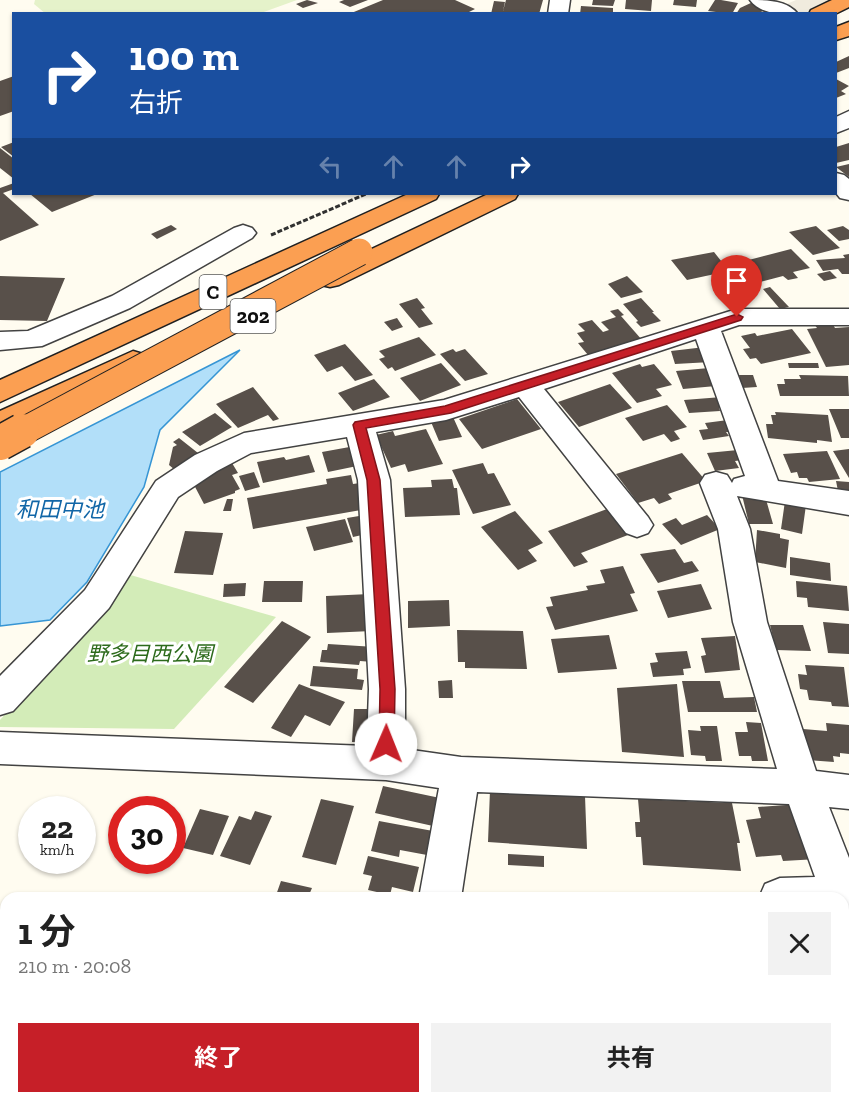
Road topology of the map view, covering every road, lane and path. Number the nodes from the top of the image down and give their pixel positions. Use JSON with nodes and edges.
{"nodes":[{"id":1,"x":846,"y":0,"type":"edge"},
{"id":2,"x":767,"y":2,"type":"edge"},
{"id":3,"x":785,"y":12,"type":"edge"},
{"id":4,"x":821,"y":12,"type":"edge"},
{"id":5,"x":837,"y":181,"type":"edge"},
{"id":6,"x":849,"y":193,"type":"edge"},
{"id":7,"x":363,"y":195,"type":"edge"},
{"id":8,"x":405,"y":195,"type":"edge"},
{"id":9,"x":425,"y":195,"type":"edge"},
{"id":10,"x":479,"y":195,"type":"edge"},
{"id":11,"x":504,"y":195,"type":"edge"},
{"id":12,"x":256,"y":234,"type":"joint"},
{"id":13,"x":359,"y":252,"type":"junction"},
{"id":14,"x":849,"y":317,"type":"edge"},
{"id":15,"x":706,"y":328,"type":"junction"},
{"id":16,"x":0,"y":340,"type":"edge"},
{"id":17,"x":0,"y":375,"type":"edge"},
{"id":18,"x":525,"y":385,"type":"junction"},
{"id":19,"x":0,"y":392,"type":"edge"},
{"id":20,"x":0,"y":423,"type":"edge"},
{"id":21,"x":359,"y":425,"type":"junction"},
{"id":22,"x":0,"y":437,"type":"edge"},
{"id":23,"x":0,"y":443,"type":"edge"},
{"id":24,"x":766,"y":490,"type":"junction"},
{"id":25,"x":849,"y":503,"type":"edge"},
{"id":26,"x":637,"y":525,"type":"dead end"},
{"id":27,"x":0,"y":700,"type":"edge"},
{"id":28,"x":0,"y":748,"type":"edge"},
{"id":29,"x":386,"y":763,"type":"junction"},
{"id":30,"x":461,"y":774,"type":"junction"},
{"id":31,"x":802,"y":787,"type":"junction"},
{"id":32,"x":849,"y":792,"type":"edge"},
{"id":33,"x":441,"y":892,"type":"edge"},
{"id":34,"x":841,"y":892,"type":"edge"}],
"edges":[{"from":1,"to":4,"type":"highway"},
{"from":2,"to":3,"type":"street"},
{"from":5,"to":6,"type":"street"},
{"from":7,"to":12,"type":"path"},
{"from":8,"to":17,"type":"highway"},
{"from":9,"to":19,"type":"highway","number":"202"},
{"from":10,"to":13,"type":"highway","number":"C"},
{"from":11,"to":22,"type":"highway","number":"202","bridge":true},
{"from":12,"to":16,"type":"street"},
{"from":13,"to":20,"type":"highway","number":"C","bridge":true},
{"from":13,"to":23,"type":"highway","bridge":true},
{"from":14,"to":15,"type":"street"},
{"from":15,"to":18,"type":"street"},
{"from":15,"to":24,"type":"street"},
{"from":18,"to":21,"type":"street"},
{"from":18,"to":26,"type":"street"},
{"from":21,"to":27,"type":"street"},
{"from":21,"to":29,"type":"street"},
{"from":24,"to":25,"type":"street"},
{"from":24,"to":31,"type":"street"},
{"from":28,"to":29,"type":"street"},
{"from":29,"to":30,"type":"street"},
{"from":30,"to":31,"type":"street"},
{"from":30,"to":33,"type":"street"},
{"from":31,"to":32,"type":"street"},
{"from":31,"to":34,"type":"street"}]}
